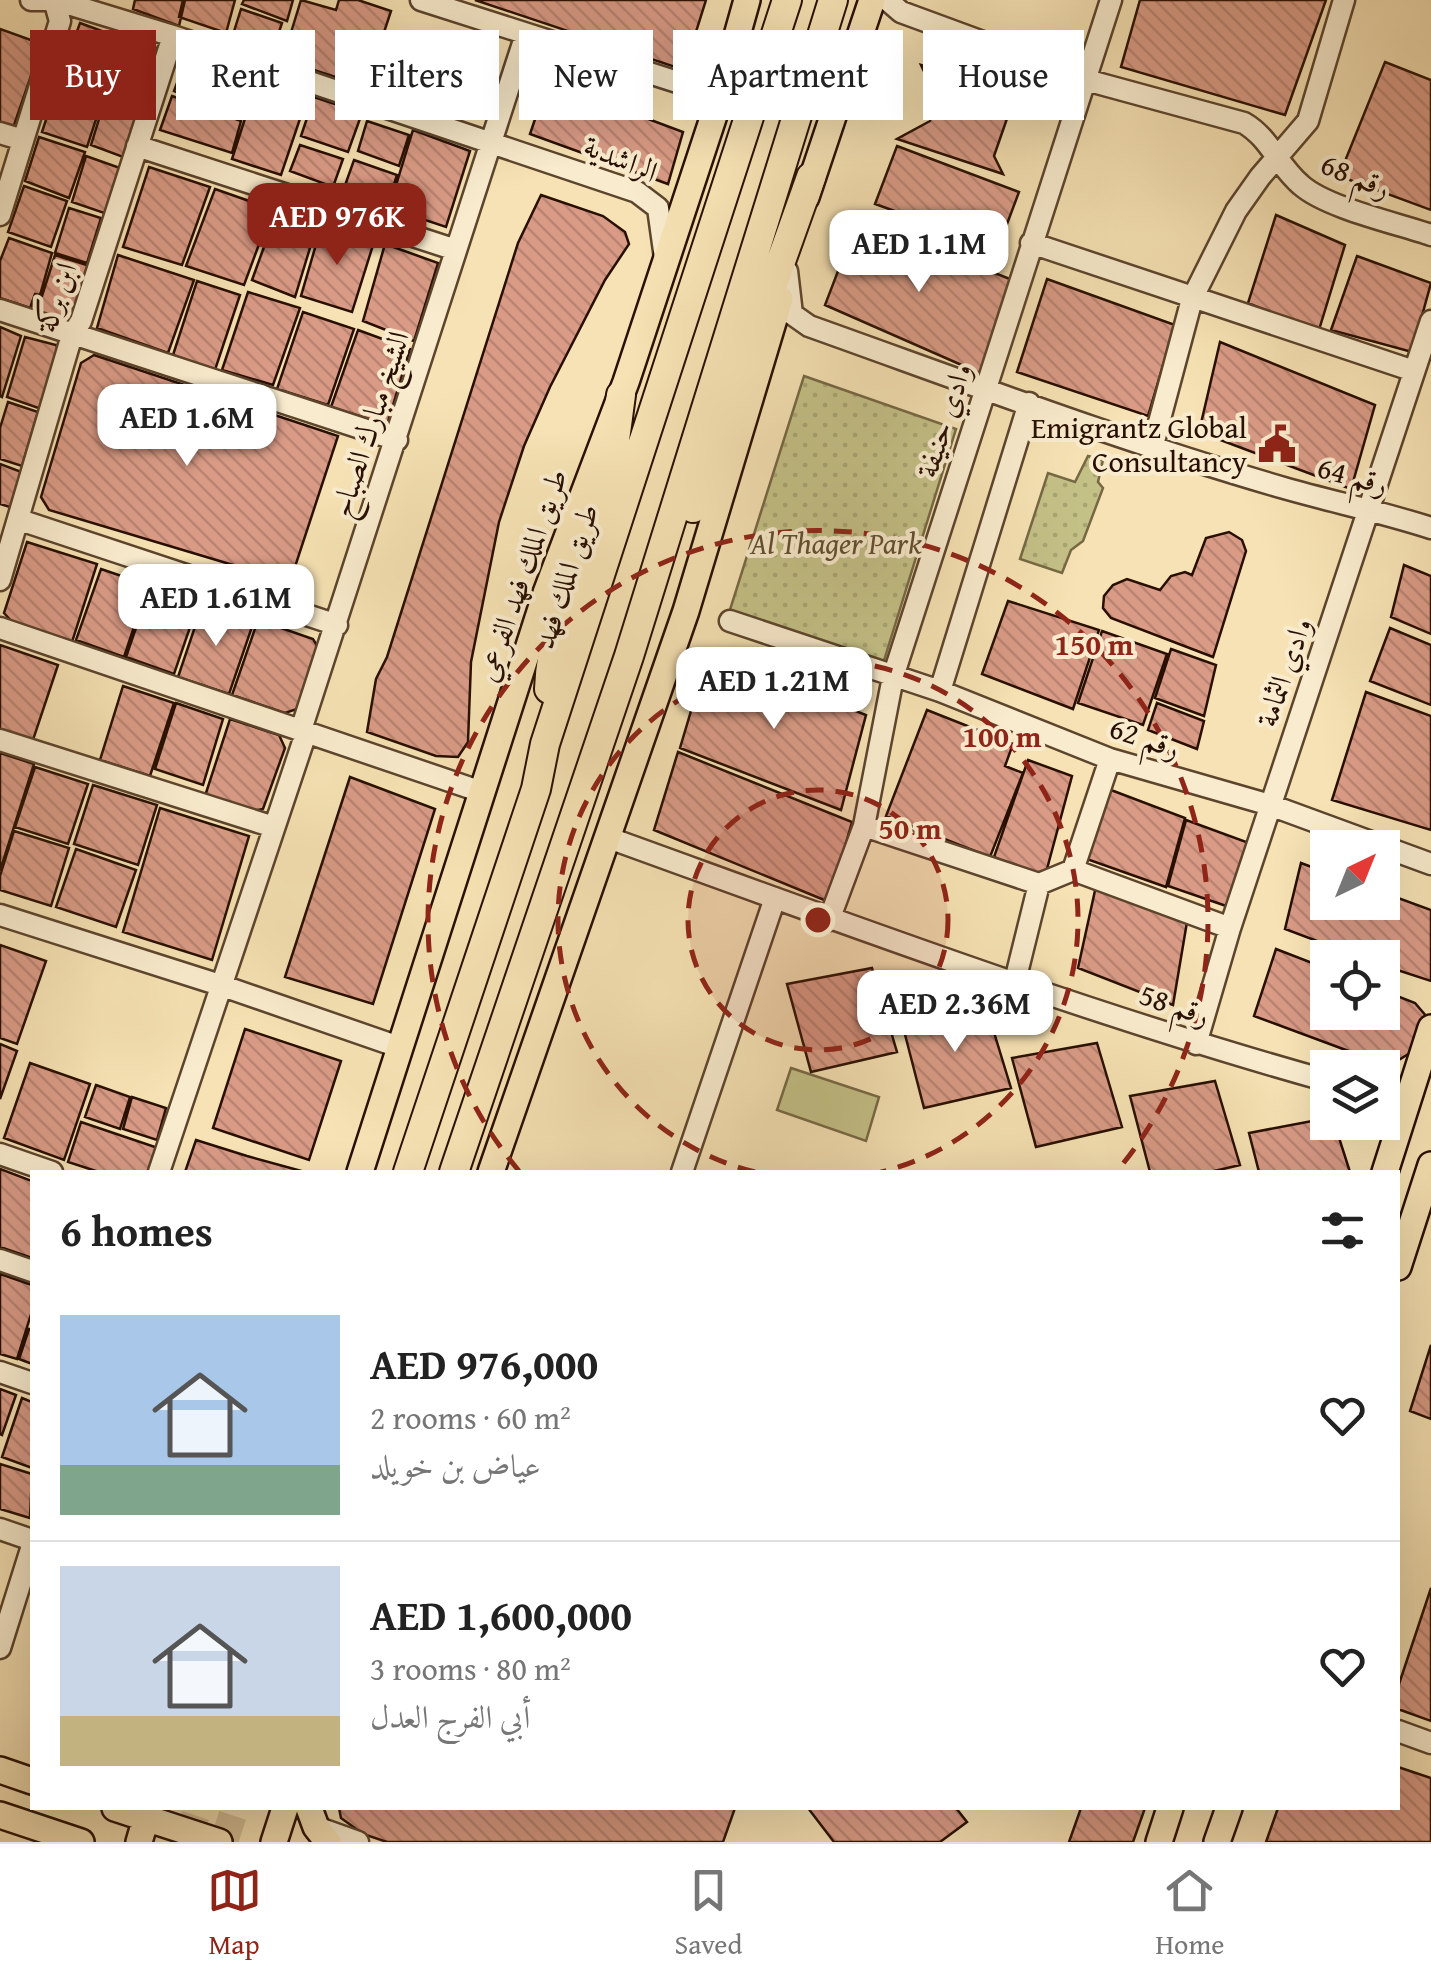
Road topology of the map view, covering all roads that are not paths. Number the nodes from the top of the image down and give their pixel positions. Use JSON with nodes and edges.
{"nodes":[{"id":1,"x":31,"y":0,"type":"edge"},
{"id":2,"x":54,"y":0,"type":"edge"},
{"id":3,"x":420,"y":0,"type":"edge"},
{"id":4,"x":747,"y":0,"type":"edge"},
{"id":5,"x":787,"y":0,"type":"edge"},
{"id":6,"x":833,"y":0,"type":"edge"},
{"id":7,"x":872,"y":0,"type":"edge"},
{"id":8,"x":888,"y":0,"type":"edge"},
{"id":9,"x":1111,"y":0,"type":"edge"},
{"id":10,"x":1344,"y":0,"type":"edge"},
{"id":11,"x":739,"y":30,"type":"edge"},
{"id":12,"x":519,"y":32,"type":"edge"},
{"id":13,"x":173,"y":36,"type":"junction"},
{"id":14,"x":519,"y":57,"type":"edge"},
{"id":15,"x":1086,"y":80,"type":"junction"},
{"id":16,"x":713,"y":120,"type":"edge"},
{"id":17,"x":0,"y":133,"type":"edge"},
{"id":18,"x":23,"y":140,"type":"junction"},
{"id":19,"x":493,"y":142,"type":"junction"},
{"id":20,"x":137,"y":146,"type":"junction"},
{"id":21,"x":1277,"y":157,"type":"junction"},
{"id":22,"x":810,"y":178,"type":"junction"},
{"id":23,"x":0,"y":215,"type":"edge"},
{"id":24,"x":1431,"y":235,"type":"edge"},
{"id":25,"x":1031,"y":243,"type":"junction"},
{"id":26,"x":456,"y":250,"type":"junction"},
{"id":27,"x":666,"y":258,"type":"junction"},
{"id":28,"x":788,"y":270,"type":"junction"},
{"id":29,"x":1192,"y":299,"type":"junction"},
{"id":30,"x":0,"y":310,"type":"edge"},
{"id":31,"x":1431,"y":321,"type":"edge"},
{"id":32,"x":72,"y":335,"type":"junction"},
{"id":33,"x":1414,"y":372,"type":"junction"},
{"id":34,"x":984,"y":388,"type":"junction"},
{"id":35,"x":621,"y":395,"type":"junction"},
{"id":36,"x":1029,"y":403,"type":"junction"},
{"id":37,"x":397,"y":440,"type":"junction"},
{"id":38,"x":1153,"y":446,"type":"junction"},
{"id":39,"x":1370,"y":508,"type":"junction"},
{"id":40,"x":20,"y":520,"type":"junction"},
{"id":41,"x":1431,"y":528,"type":"edge"},
{"id":42,"x":0,"y":580,"type":"edge"},
{"id":43,"x":730,"y":620,"type":"dead end"},
{"id":44,"x":336,"y":625,"type":"junction"},
{"id":45,"x":0,"y":628,"type":"edge"},
{"id":46,"x":628,"y":656,"type":"junction"},
{"id":47,"x":893,"y":676,"type":"junction"},
{"id":48,"x":940,"y":691,"type":"junction"},
{"id":49,"x":301,"y":730,"type":"junction"},
{"id":50,"x":0,"y":740,"type":"edge"},
{"id":51,"x":545,"y":744,"type":"junction"},
{"id":52,"x":1110,"y":760,"type":"junction"},
{"id":53,"x":482,"y":792,"type":"junction"},
{"id":54,"x":1270,"y":806,"type":"junction"},
{"id":55,"x":864,"y":826,"type":"junction"},
{"id":56,"x":274,"y":827,"type":"junction"},
{"id":57,"x":610,"y":838,"type":"junction"},
{"id":58,"x":1431,"y":864,"type":"edge"},
{"id":59,"x":1073,"y":870,"type":"junction"},
{"id":60,"x":1040,"y":884,"type":"junction"},
{"id":61,"x":775,"y":898,"type":"junction"},
{"id":62,"x":0,"y":915,"type":"edge"},
{"id":63,"x":830,"y":920,"type":"junction"},
{"id":64,"x":1230,"y":928,"type":"junction"},
{"id":65,"x":1016,"y":981,"type":"junction"},
{"id":66,"x":220,"y":985,"type":"junction"},
{"id":67,"x":1431,"y":1028,"type":"edge"},
{"id":68,"x":1196,"y":1044,"type":"junction"},
{"id":69,"x":399,"y":1048,"type":"junction"},
{"id":70,"x":1310,"y":1076,"type":"edge"},
{"id":71,"x":1400,"y":1088,"type":"edge"},
{"id":72,"x":1388,"y":1140,"type":"edge"},
{"id":73,"x":0,"y":1154,"type":"edge"},
{"id":74,"x":1431,"y":1165,"type":"edge"},
{"id":75,"x":46,"y":1170,"type":"edge"},
{"id":76,"x":160,"y":1170,"type":"edge"},
{"id":77,"x":361,"y":1170,"type":"edge"},
{"id":78,"x":409,"y":1170,"type":"edge"},
{"id":79,"x":455,"y":1170,"type":"edge"},
{"id":80,"x":492,"y":1170,"type":"edge"},
{"id":81,"x":683,"y":1170,"type":"edge"},
{"id":82,"x":1384,"y":1170,"type":"edge"},
{"id":83,"x":1400,"y":1259,"type":"edge"},
{"id":84,"x":0,"y":1260,"type":"edge"},
{"id":85,"x":30,"y":1270,"type":"edge"},
{"id":86,"x":0,"y":1372,"type":"edge"},
{"id":87,"x":30,"y":1382,"type":"edge"},
{"id":88,"x":0,"y":1529,"type":"edge"},
{"id":89,"x":30,"y":1542,"type":"edge"},
{"id":90,"x":30,"y":1550,"type":"edge"},
{"id":91,"x":0,"y":1648,"type":"edge"},
{"id":92,"x":1400,"y":1732,"type":"edge"},
{"id":93,"x":1431,"y":1743,"type":"edge"},
{"id":94,"x":119,"y":1810,"type":"edge"},
{"id":95,"x":194,"y":1810,"type":"edge"},
{"id":96,"x":284,"y":1810,"type":"edge"},
{"id":97,"x":1169,"y":1810,"type":"edge"},
{"id":98,"x":1229,"y":1810,"type":"edge"},
{"id":99,"x":0,"y":1815,"type":"edge"},
{"id":100,"x":144,"y":1822,"type":"edge"},
{"id":101,"x":318,"y":1826,"type":"edge"},
{"id":102,"x":38,"y":1834,"type":"edge"},
{"id":103,"x":215,"y":1841,"type":"edge"},
{"id":104,"x":81,"y":1842,"type":"edge"},
{"id":105,"x":166,"y":1842,"type":"edge"},
{"id":106,"x":274,"y":1842,"type":"edge"},
{"id":107,"x":358,"y":1842,"type":"edge"},
{"id":108,"x":1159,"y":1842,"type":"edge"},
{"id":109,"x":1217,"y":1842,"type":"edge"}],
"edges":[{"from":1,"to":2,"type":"street","name":"الراشدية"},
{"from":2,"to":13,"type":"street","name":"الراشدية"},
{"from":2,"to":18,"type":"street"},
{"from":3,"to":12,"type":"street"},
{"from":4,"to":11,"type":"main road","name":"طريق الملك فهد الفرعي"},
{"from":5,"to":51,"type":"highway","name":"طريق الملك فهد"},
{"from":6,"to":46,"type":"highway"},
{"from":7,"to":22,"type":"main road"},
{"from":8,"to":15,"type":"street","name":"رقم 68"},
{"from":9,"to":15,"type":"street","name":"وادي حنيفة"},
{"from":10,"to":21,"type":"street"},
{"from":13,"to":19,"type":"street","name":"الراشدية"},
{"from":13,"to":20,"type":"street","name":"ابن بركة"},
{"from":14,"to":19,"type":"street","name":"الشيخ مبارك الصباح"},
{"from":15,"to":21,"type":"street","name":"رقم 68"},
{"from":15,"to":25,"type":"street","name":"وادي حنيفة"},
{"from":16,"to":27,"type":"main road","name":"طريق الملك فهد الفرعي"},
{"from":17,"to":18,"type":"street"},
{"from":18,"to":23,"type":"street"},
{"from":19,"to":26,"type":"street","name":"الشيخ مبارك الصباح"},
{"from":19,"to":27,"type":"street","name":"الراشدية"},
{"from":20,"to":26,"type":"street"},
{"from":20,"to":32,"type":"street","name":"ابن بركة"},
{"from":21,"to":24,"type":"street","name":"رقم 68"},
{"from":21,"to":29,"type":"street"},
{"from":22,"to":28,"type":"main road"},
{"from":22,"to":46,"type":"highway"},
{"from":25,"to":29,"type":"street"},
{"from":25,"to":34,"type":"street","name":"وادي حنيفة"},
{"from":26,"to":37,"type":"street","name":"الشيخ مبارك الصباح"},
{"from":27,"to":35,"type":"main road","name":"طريق الملك فهد الفرعي"},
{"from":28,"to":34,"type":"street","name":"رقم 64"},
{"from":28,"to":57,"type":"main road"},
{"from":29,"to":33,"type":"street"},
{"from":29,"to":38,"type":"street"},
{"from":30,"to":32,"type":"street"},
{"from":31,"to":33,"type":"street","name":"وادي الثمامة"},
{"from":32,"to":37,"type":"street"},
{"from":32,"to":40,"type":"street","name":"ابن بركة"},
{"from":33,"to":39,"type":"street","name":"وادي الثمامة"},
{"from":34,"to":36,"type":"street","name":"رقم 64"},
{"from":34,"to":47,"type":"street","name":"وادي حنيفة"},
{"from":35,"to":51,"type":"highway"},
{"from":35,"to":53,"type":"main road","name":"طريق الملك فهد الفرعي"},
{"from":36,"to":38,"type":"street","name":"رقم 64"},
{"from":36,"to":48,"type":"street"},
{"from":37,"to":44,"type":"street","name":"الشيخ مبارك الصباح"},
{"from":38,"to":39,"type":"street","name":"رقم 64"},
{"from":39,"to":41,"type":"street","name":"رقم 64"},
{"from":39,"to":54,"type":"street","name":"وادي الثمامة"},
{"from":40,"to":42,"type":"street","name":"ابن بركة"},
{"from":40,"to":44,"type":"street"},
{"from":43,"to":47,"type":"street","name":"رقم 62"},
{"from":44,"to":49,"type":"street","name":"الشيخ مبارك الصباح"},
{"from":45,"to":49,"type":"street"},
{"from":46,"to":79,"type":"highway"},
{"from":47,"to":48,"type":"street","name":"رقم 62"},
{"from":47,"to":55,"type":"street","name":"وادي حنيفة"},
{"from":48,"to":52,"type":"street","name":"رقم 62"},
{"from":49,"to":53,"type":"street"},
{"from":49,"to":56,"type":"street","name":"الشيخ مبارك الصباح"},
{"from":50,"to":56,"type":"street"},
{"from":51,"to":78,"type":"highway","name":"طريق الملك فهد"},
{"from":52,"to":54,"type":"street","name":"رقم 62"},
{"from":52,"to":59,"type":"street"},
{"from":53,"to":69,"type":"main road","name":"طريق الملك فهد الفرعي"},
{"from":54,"to":58,"type":"street","name":"رقم 62"},
{"from":54,"to":64,"type":"street","name":"وادي الثمامة"},
{"from":55,"to":60,"type":"street"},
{"from":55,"to":63,"type":"street","name":"وادي حنيفة"},
{"from":56,"to":66,"type":"street","name":"الشيخ مبارك الصباح"},
{"from":57,"to":61,"type":"street","name":"رقم 58"},
{"from":57,"to":80,"type":"main road"},
{"from":59,"to":60,"type":"street"},
{"from":59,"to":64,"type":"street"},
{"from":60,"to":65,"type":"street"},
{"from":61,"to":63,"type":"street","name":"رقم 58"},
{"from":61,"to":81,"type":"street"},
{"from":62,"to":66,"type":"street"},
{"from":63,"to":65,"type":"street","name":"رقم 58"},
{"from":64,"to":68,"type":"street","name":"وادي الثمامة"},
{"from":65,"to":68,"type":"street","name":"رقم 58"},
{"from":66,"to":69,"type":"street"},
{"from":66,"to":76,"type":"street","name":"الشيخ مبارك الصباح"},
{"from":67,"to":71,"type":"main road"},
{"from":68,"to":70,"type":"street","name":"رقم 58"},
{"from":69,"to":77,"type":"main road","name":"طريق الملك فهد الفرعي"},
{"from":72,"to":82,"type":"main road"},
{"from":73,"to":75,"type":"street"},
{"from":74,"to":83,"type":"main road"},
{"from":84,"to":85,"type":"street"},
{"from":86,"to":87,"type":"street"},
{"from":88,"to":89,"type":"street"},
{"from":90,"to":91,"type":"street"},
{"from":92,"to":93,"type":"street"},
{"from":94,"to":100,"type":"main road"},
{"from":95,"to":103,"type":"main road"},
{"from":96,"to":106,"type":"main road"},
{"from":97,"to":108,"type":"main road"},
{"from":98,"to":109,"type":"main road"},
{"from":99,"to":102,"type":"main road"},
{"from":100,"to":103,"type":"main road"},
{"from":100,"to":105,"type":"main road"},
{"from":101,"to":107,"type":"street"},
{"from":102,"to":104,"type":"main road"}]}
